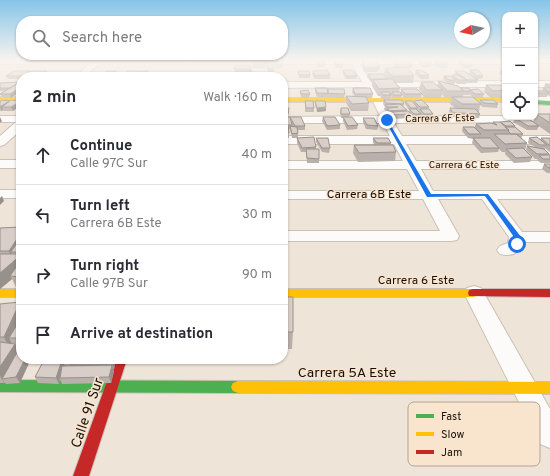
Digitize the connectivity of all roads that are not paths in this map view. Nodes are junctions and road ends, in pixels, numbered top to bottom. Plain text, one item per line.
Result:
1 (368, 84) junction
2 (538, 84) edge
3 (550, 84) edge
4 (288, 85) edge
5 (502, 85) edge
6 (538, 98) edge
7 (550, 98) edge
8 (0, 99) edge
9 (16, 99) edge
10 (288, 100) edge
11 (378, 100) junction
12 (502, 100) edge
13 (538, 102) edge
14 (550, 103) edge
15 (538, 110) edge
16 (0, 119) edge
17 (16, 119) edge
18 (550, 119) edge
19 (288, 120) edge
20 (387, 120) junction
21 (16, 128) edge
22 (16, 139) edge
23 (1, 140) edge
24 (288, 140) edge
25 (398, 140) junction
26 (550, 140) edge
27 (0, 164) edge
28 (16, 164) edge
29 (288, 165) edge
30 (412, 165) junction
31 (550, 165) edge
32 (0, 194) edge
33 (16, 194) edge
34 (288, 195) edge
35 (486, 195) junction
36 (550, 195) edge
37 (429, 196) junction
38 (288, 236) edge
39 (517, 237) junction
40 (550, 237) edge
41 (506, 250) dead end
42 (0, 293) edge
43 (16, 293) edge
44 (288, 293) edge
45 (474, 293) junction
46 (550, 293) edge
47 (119, 364) edge
48 (0, 386) edge
49 (112, 386) junction
50 (524, 388) junction
51 (550, 388) edge
52 (532, 402) edge
53 (540, 417) edge
54 (550, 435) edge
55 (81, 476) edge

1 - 4 street
1 - 5 street
1 - 11 street
2 - 3 street
6 - 7 street
8 - 9 street
10 - 11 street
11 - 12 street
11 - 20 street
13 - 14 street
15 - 18 street
16 - 17 street
18 - 20 street, Carrera 6F Este
19 - 20 street, Carrera 6F Este
20 - 25 street
21 - 23 street
22 - 23 street
24 - 25 street
25 - 26 street
25 - 30 street
27 - 28 street
29 - 30 street, Carrera 6C Este
30 - 31 street, Carrera 6C Este
30 - 37 street
32 - 33 street
34 - 37 street, Carrera 6B Este
35 - 36 street, Carrera 6B Este
35 - 37 street, Carrera 6B Este
35 - 39 street
37 - 38 street
39 - 40 street
39 - 41 street
42 - 43 street
44 - 45 street, Carrera 6 Este
45 - 46 street, Carrera 6 Este
45 - 50 street
47 - 49 street, Calle 91 Sur
48 - 49 street, Carrera 5A Este
49 - 50 street, Carrera 5A Este
49 - 55 street, Calle 91 Sur
50 - 51 street, Carrera 5A Este
50 - 52 street
53 - 54 street

